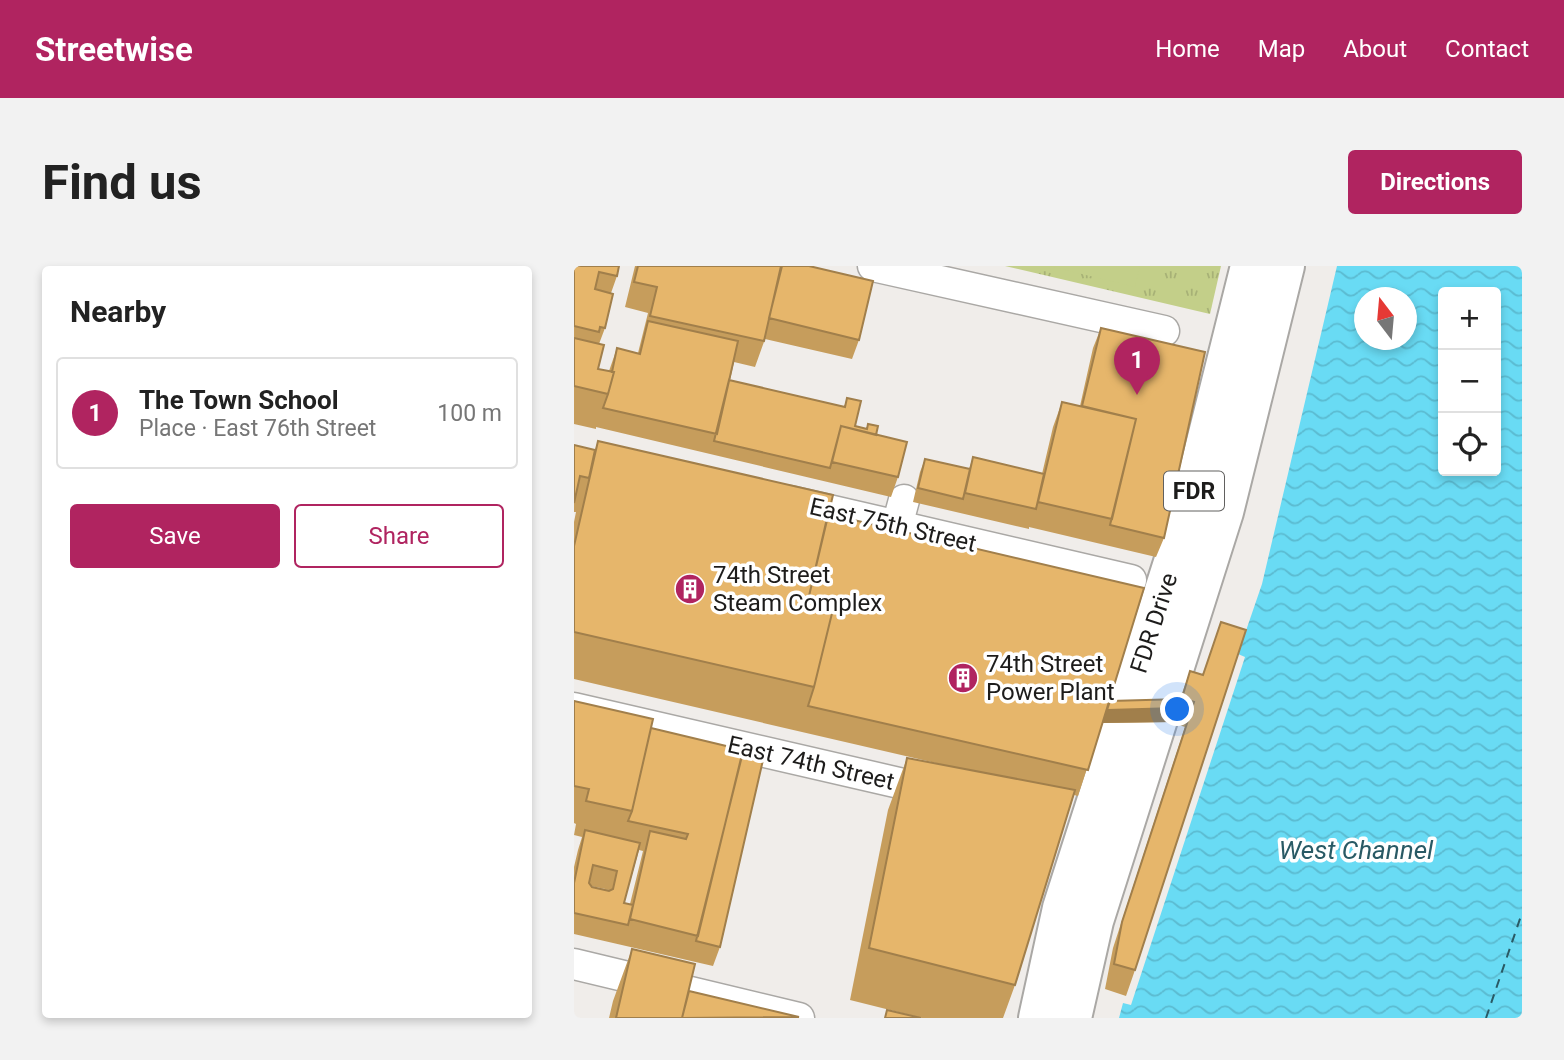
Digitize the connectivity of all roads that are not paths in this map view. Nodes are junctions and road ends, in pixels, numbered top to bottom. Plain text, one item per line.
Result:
1 (873, 266) edge
2 (1250, 266) edge
3 (1284, 266) edge
4 (1164, 331) dead end
5 (762, 495) edge
6 (1131, 580) dead end
7 (574, 708) edge
8 (967, 799) edge
9 (574, 964) edge
10 (1047, 969) junction
11 (799, 1018) edge
12 (1016, 1018) edge
13 (1038, 1018) edge
14 (1072, 1018) edge

1 - 4 street
2 - 10 highway, FDR Drive / FDR
3 - 14 highway, FDR Drive / FDR
5 - 6 street, East 75th Street
7 - 8 street, East 74th Street
9 - 11 street
10 - 12 highway
10 - 13 highway, FDR Drive / FDR

